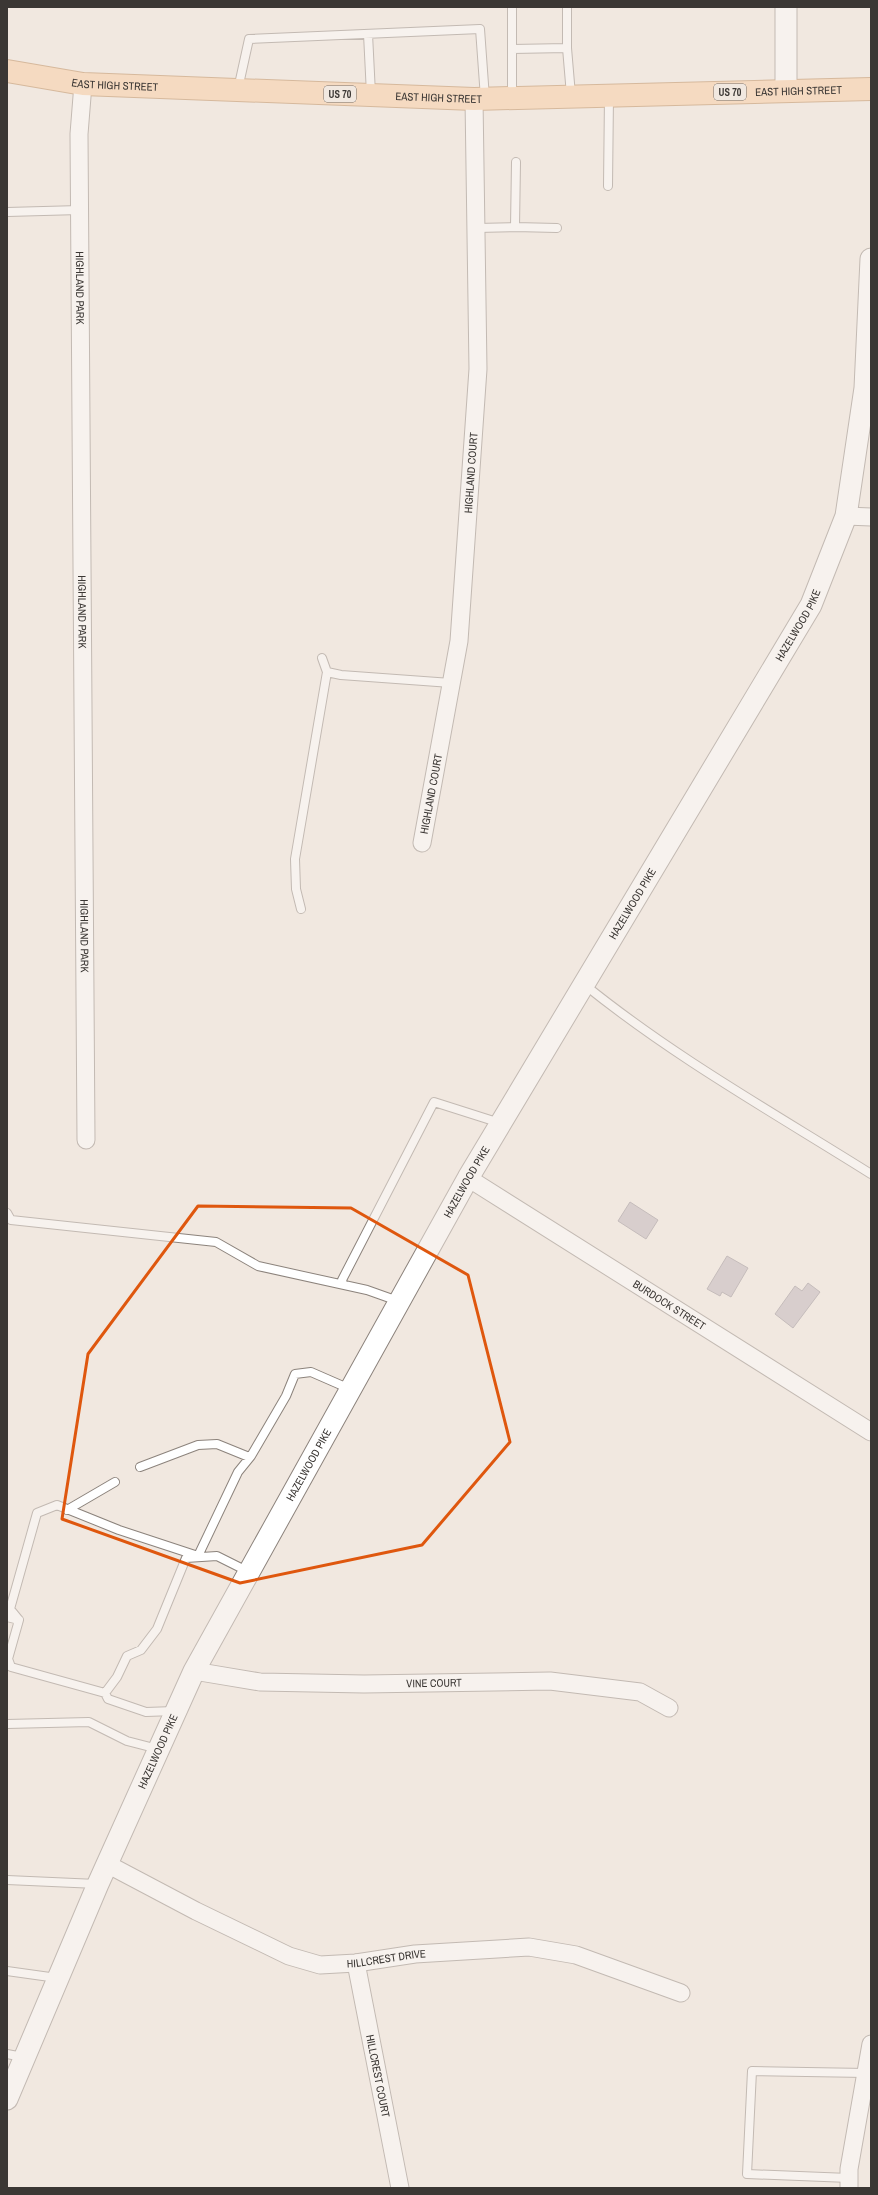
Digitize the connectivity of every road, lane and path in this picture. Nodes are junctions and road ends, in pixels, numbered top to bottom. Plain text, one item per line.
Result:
1 (512, 7) edge
2 (567, 7) edge
3 (786, 7) edge
4 (368, 34) junction
5 (512, 48) junction
6 (567, 48) junction
7 (7, 70) edge
8 (83, 84) junction
9 (871, 89) edge
10 (237, 90) junction
11 (786, 91) junction
12 (371, 95) junction
13 (609, 95) junction
14 (571, 96) junction
15 (479, 98) junction
16 (512, 98) junction
17 (516, 162) dead end
18 (608, 186) dead end
19 (80, 210) junction
20 (7, 212) edge
21 (515, 227) junction
22 (477, 228) junction
23 (558, 228) dead end
24 (871, 259) edge
25 (868, 388) edge
26 (846, 516) junction
27 (871, 517) edge
28 (322, 658) dead end
29 (326, 672) junction
30 (452, 682) junction
31 (422, 843) dead end
32 (301, 909) dead end
33 (585, 984) junction
34 (501, 1124) junction
35 (86, 1140) dead end
36 (871, 1174) edge
37 (468, 1178) junction
38 (7, 1213) edge
39 (343, 1284) junction
40 (400, 1301) junction
41 (352, 1389) junction
42 (871, 1432) edge
43 (250, 1457) junction
44 (140, 1467) dead end
45 (115, 1482) dead end
46 (67, 1510) junction
47 (198, 1556) junction
48 (250, 1573) junction
49 (7, 1617) edge
50 (19, 1620) junction
51 (194, 1671) junction
52 (105, 1692) junction
53 (669, 1708) dead end
54 (174, 1711) junction
55 (7, 1724) edge
56 (158, 1749) junction
57 (107, 1864) junction
58 (7, 1880) edge
59 (98, 1884) junction
60 (356, 1963) junction
61 (7, 1971) edge
62 (58, 1978) junction
63 (681, 1993) dead end
64 (871, 2044) edge
65 (16, 2056) edge
66 (866, 2073) junction
67 (7, 2099) edge
68 (849, 2183) edge
69 (400, 2188) edge

1 - 5 lane
2 - 6 lane
3 - 11 street
4 - 10 lane
4 - 12 lane
4 - 15 lane
5 - 6 lane
5 - 16 lane
6 - 14 lane
7 - 8 main road, EAST HIGH STREET / US 70
8 - 10 main road, EAST HIGH STREET / US 70
8 - 19 street, HIGHLAND PARK
9 - 11 main road, EAST HIGH STREET / US 70
10 - 12 main road, EAST HIGH STREET / US 70
11 - 13 main road, EAST HIGH STREET / US 70
12 - 15 main road, EAST HIGH STREET / US 70
13 - 14 main road, EAST HIGH STREET / US 70
13 - 18 lane
14 - 16 main road, EAST HIGH STREET / US 70
15 - 16 main road, EAST HIGH STREET / US 70
15 - 22 street, HIGHLAND COURT
17 - 21 lane
19 - 20 lane
19 - 35 street, HIGHLAND PARK
21 - 22 lane
21 - 23 lane
22 - 30 street, HIGHLAND COURT
24 - 25 street, HAZELWOOD PIKE
25 - 26 street, HAZELWOOD PIKE
26 - 27 street
26 - 33 street, HAZELWOOD PIKE
28 - 29 lane
29 - 30 lane
29 - 32 lane
30 - 31 street, HIGHLAND COURT
33 - 34 street, HAZELWOOD PIKE
33 - 36 lane
34 - 37 street, HAZELWOOD PIKE
34 - 39 lane
37 - 40 street, HAZELWOOD PIKE
37 - 42 street, BURDOCK STREET
38 - 39 lane
39 - 40 lane
40 - 41 street, HAZELWOOD PIKE
41 - 43 lane
41 - 48 street, HAZELWOOD PIKE
43 - 44 lane
43 - 47 lane
45 - 46 lane
46 - 47 lane
46 - 50 lane
47 - 48 lane
47 - 52 lane
48 - 51 street, HAZELWOOD PIKE
49 - 50 lane
50 - 52 lane
51 - 53 street, VINE COURT
51 - 54 street, HAZELWOOD PIKE
52 - 54 lane
54 - 56 street, HAZELWOOD PIKE
55 - 56 lane
56 - 57 street, HAZELWOOD PIKE
57 - 59 street, HAZELWOOD PIKE
57 - 60 street, HILLCREST DRIVE
58 - 59 lane
59 - 62 street, HAZELWOOD PIKE
60 - 63 street, HILLCREST DRIVE
60 - 69 street, HILLCREST COURT
61 - 62 lane
62 - 65 street, HAZELWOOD PIKE
64 - 66 street
65 - 67 street, HAZELWOOD PIKE
66 - 68 street
66 - 68 lane

